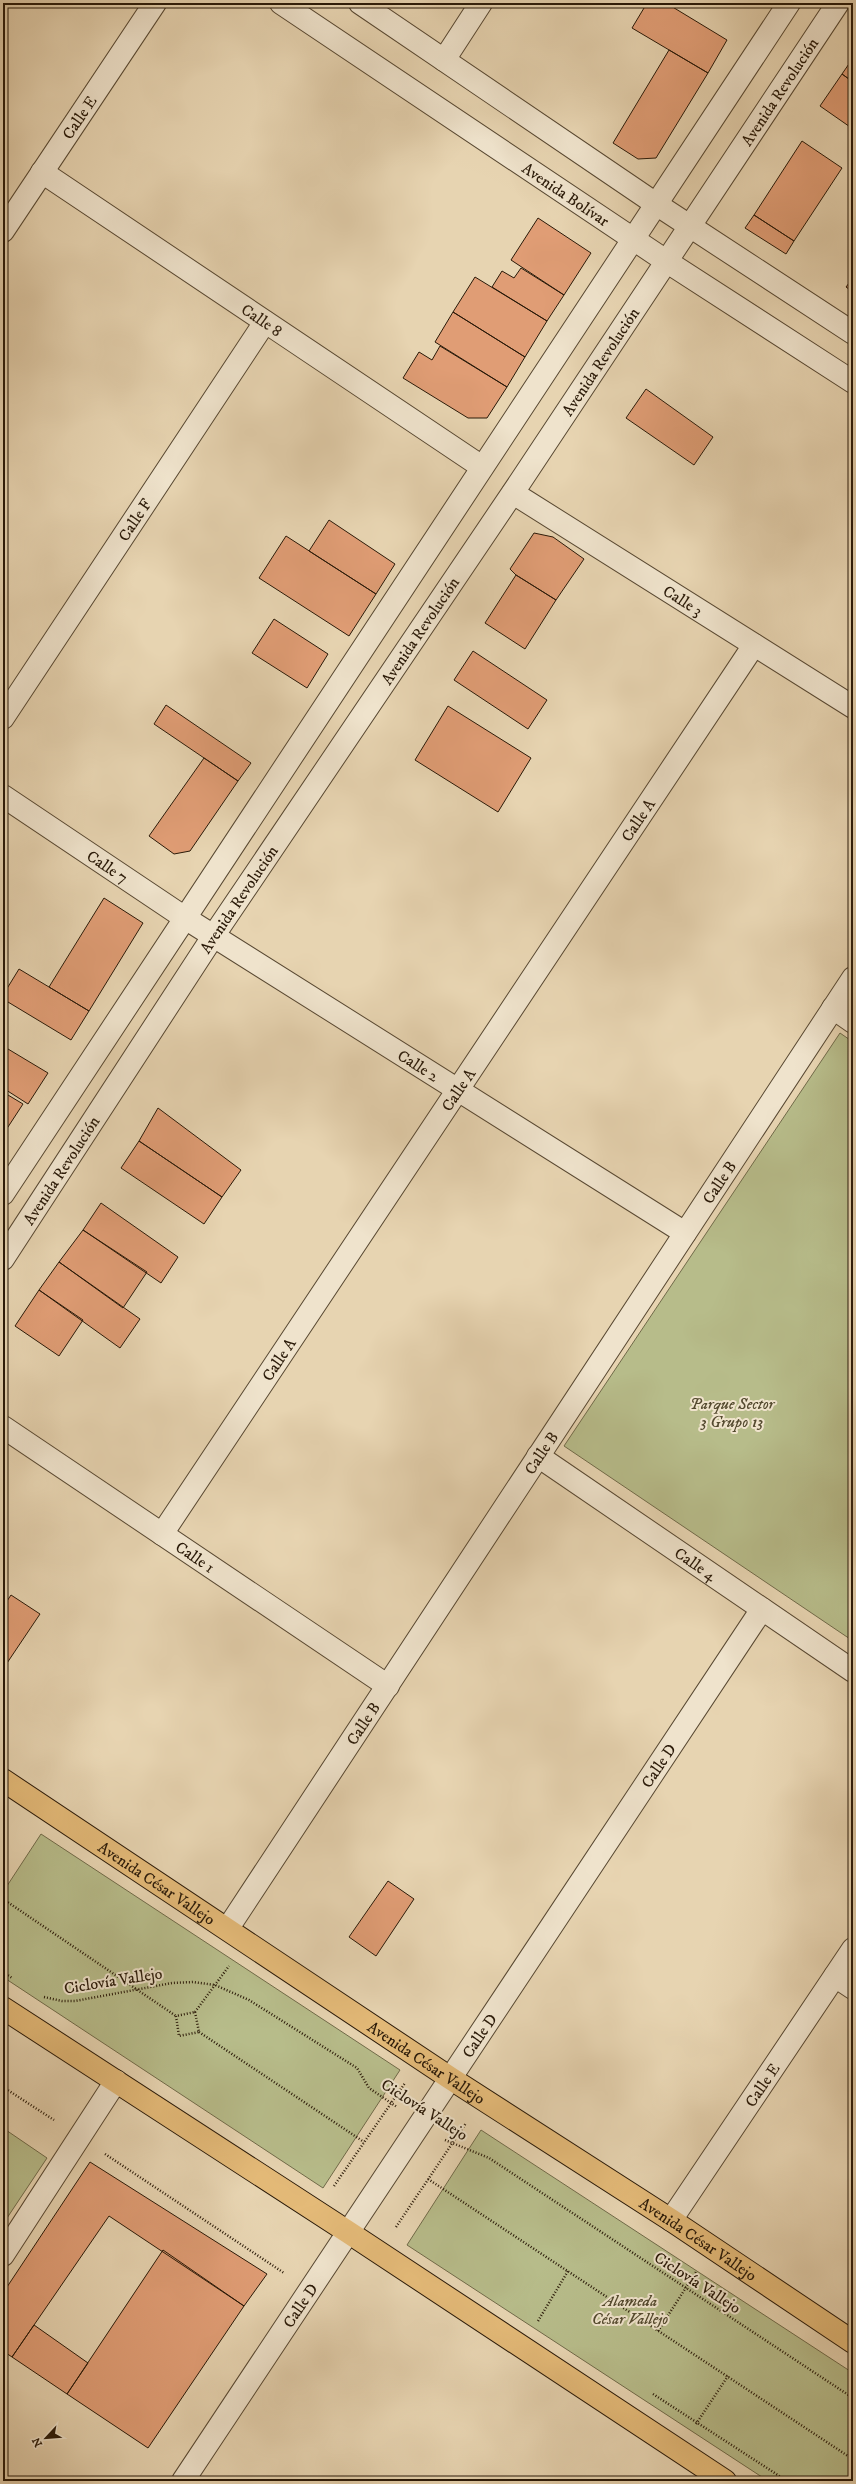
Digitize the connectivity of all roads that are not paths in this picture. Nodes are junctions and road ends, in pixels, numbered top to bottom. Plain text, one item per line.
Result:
1 (155, 3) edge
2 (281, 3) edge
3 (360, 3) edge
4 (481, 3) edge
5 (789, 3) edge
6 (838, 3) edge
7 (444, 60) junction
8 (42, 172) junction
9 (656, 204) junction
10 (690, 226) junction
11 (3, 231) edge
12 (633, 239) junction
13 (666, 261) junction
14 (265, 322) junction
15 (853, 333) edge
16 (853, 382) edge
17 (482, 467) junction
18 (512, 493) junction
19 (754, 645) junction
20 (853, 707) edge
21 (3, 718) edge
22 (3, 796) edge
23 (185, 918) junction
24 (214, 935) junction
25 (853, 978) edge
26 (833, 1008) junction
27 (853, 1022) edge
28 (458, 1089) junction
29 (3, 1194) edge
30 (685, 1233) junction
31 (3, 1259) edge
32 (3, 1427) edge
33 (538, 1456) junction
34 (162, 1534) junction
35 (762, 1609) junction
36 (853, 1671) edge
37 (388, 1686) junction
38 (3, 1780) edge
39 (228, 1928) junction
40 (853, 1949) edge
41 (835, 1976) junction
42 (853, 1988) edge
43 (3, 2008) edge
44 (450, 2078) junction
45 (116, 2081) junction
46 (672, 2220) junction
47 (348, 2232) junction
48 (3, 2255) edge
49 (853, 2342) edge
50 (183, 2481) edge
51 (724, 2481) edge

1 - 8 street, Calle E
2 - 12 street, Avenida Bolívar
3 - 7 street
4 - 7 street
5 - 9 street, Avenida Revolución
6 - 10 street, Avenida Revolución
7 - 9 street
8 - 11 street, Calle E
8 - 14 street, Calle 8
9 - 10 street
9 - 12 street, Avenida Revolución
10 - 13 street, Avenida Revolución
10 - 15 street
12 - 13 street, Avenida Bolívar
12 - 17 street, Avenida Revolución
13 - 16 street, Avenida Bolívar
13 - 18 street, Avenida Revolución
14 - 17 street, Calle 8
14 - 21 street, Calle F
17 - 23 street, Avenida Revolución
18 - 19 street, Calle 3
18 - 24 street, Avenida Revolución
19 - 20 street, Calle 3
19 - 28 street, Calle A
22 - 23 street, Calle 7
23 - 24 street, Calle 7
23 - 29 street, Avenida Revolución
24 - 28 street, Calle 2
24 - 31 street, Avenida Revolución
25 - 26 street, Calle B
26 - 27 street
26 - 30 street, Calle B
28 - 30 street, Calle 2
28 - 34 street, Calle A
30 - 33 street, Calle B
32 - 34 street, Calle 1
33 - 35 street, Calle 4
33 - 37 street, Calle B
34 - 37 street, Calle 1
35 - 36 street, Calle 4
35 - 44 street, Calle D
37 - 39 street, Calle B
38 - 39 main road, Avenida César Vallejo
39 - 44 main road, Avenida César Vallejo
40 - 41 street, Calle E
41 - 42 street
41 - 46 street, Calle E
43 - 45 main road
44 - 46 main road, Avenida César Vallejo
44 - 47 street, Calle D
45 - 47 main road
45 - 48 street
46 - 49 main road, Avenida César Vallejo
47 - 50 street, Calle D
47 - 51 main road

